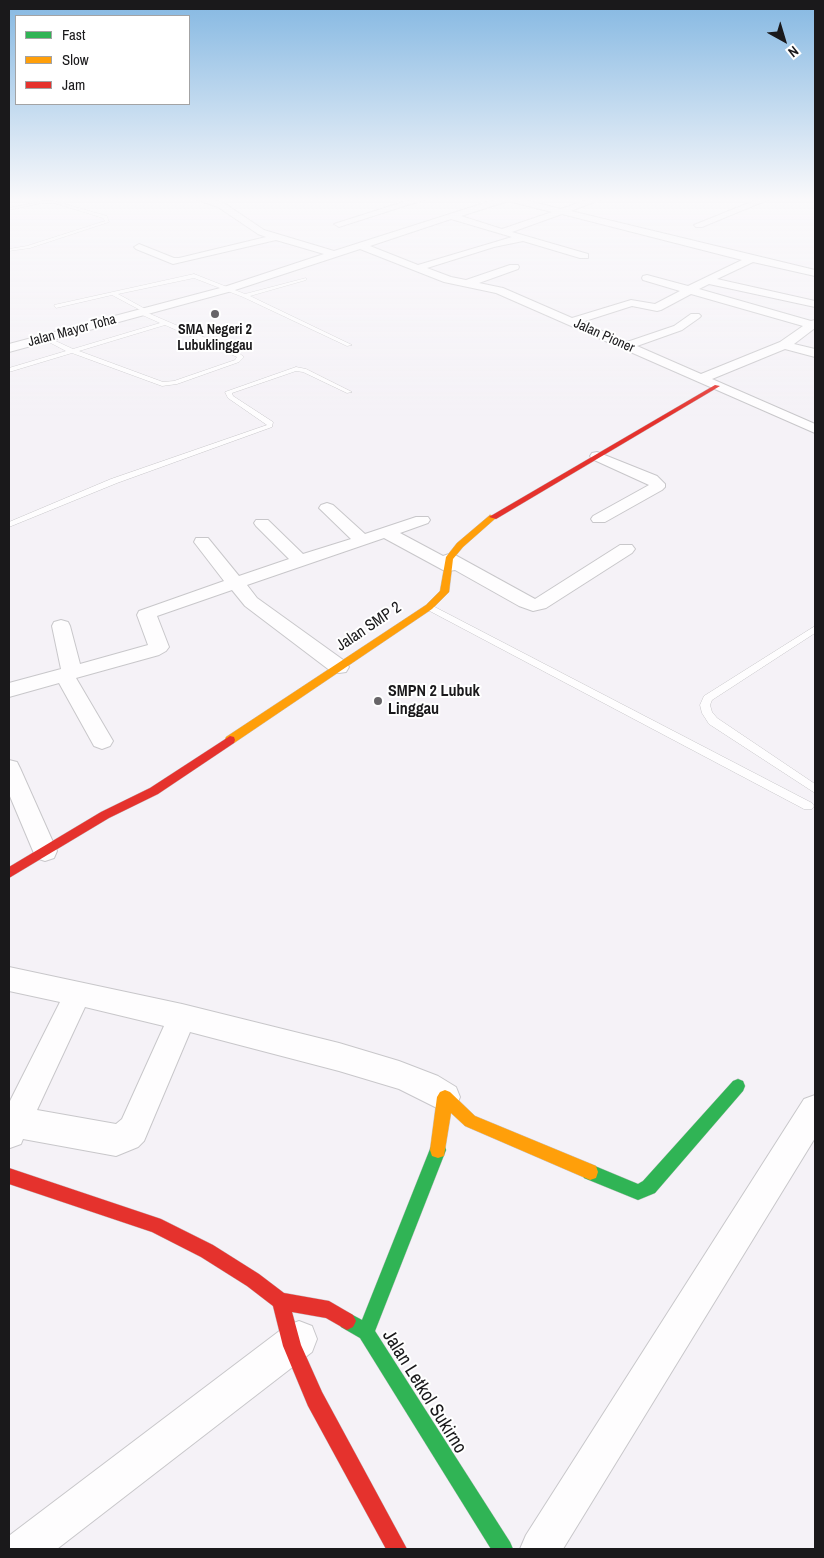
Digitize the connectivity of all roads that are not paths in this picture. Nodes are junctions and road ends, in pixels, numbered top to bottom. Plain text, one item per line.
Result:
1 (282, 271) edge
2 (424, 271) edge
3 (504, 271) edge
4 (727, 271) edge
5 (648, 278) dead end
6 (304, 279) dead end
7 (707, 280) junction
8 (466, 284) junction
9 (776, 284) dead end
10 (228, 289) junction
11 (689, 291) junction
12 (112, 293) junction
13 (762, 293) junction
14 (245, 296) junction
15 (815, 304) edge
16 (56, 306) dead end
17 (145, 312) junction
18 (695, 316) dead end
19 (571, 322) junction
20 (165, 323) junction
21 (814, 324) edge
22 (45, 338) junction
23 (349, 345) dead end
24 (784, 345) junction
25 (627, 346) junction
26 (9, 348) edge
27 (74, 351) junction
28 (812, 357) edge
29 (9, 370) edge
30 (700, 379) junction
31 (717, 386) junction
32 (349, 392) dead end
33 (815, 429) edge
34 (597, 456) junction
35 (327, 508) dead end
36 (599, 519) dead end
37 (422, 520) dead end
38 (262, 522) dead end
39 (9, 525) edge
40 (385, 532) junction
41 (362, 540) junction
42 (202, 542) dead end
43 (626, 550) dead end
44 (300, 561) junction
45 (449, 563) junction
46 (235, 585) junction
47 (429, 607) junction
48 (61, 626) dead end
49 (815, 629) edge
50 (339, 667) junction
51 (68, 674) junction
52 (9, 690) edge
53 (102, 741) dead end
54 (9, 768) edge
55 (815, 789) edge
56 (808, 806) dead end
57 (45, 851) junction
58 (9, 873) edge
59 (9, 978) edge
60 (78, 992) junction
61 (182, 1017) junction
62 (738, 1086) dead end
63 (445, 1097) junction
64 (815, 1110) edge
65 (12, 1128) edge
66 (9, 1176) edge
67 (280, 1301) junction
68 (328, 1310) junction
69 (366, 1332) junction
70 (292, 1346) junction
71 (24, 1549) edge
72 (397, 1549) edge
73 (502, 1549) edge
74 (540, 1549) edge

1 - 10 street, Jalan Mayor Toha
2 - 8 street, Jalan Pioner
3 - 8 street
4 - 7 street
5 - 11 street
6 - 14 lane
7 - 11 street
7 - 13 street
8 - 19 street, Jalan Pioner
9 - 13 street
10 - 12 lane
10 - 14 lane
10 - 17 street, Jalan Mayor Toha
11 - 19 street
11 - 21 street
12 - 16 lane
12 - 17 lane
13 - 15 street
14 - 23 lane
17 - 20 lane
17 - 22 street, Jalan Mayor Toha
18 - 25 street
19 - 25 street, Jalan Pioner
20 - 27 lane
20 - 27 lane
21 - 24 street
22 - 26 street, Jalan Mayor Toha
22 - 27 lane
24 - 28 street
24 - 30 street
25 - 30 street, Jalan Pioner
27 - 29 lane
30 - 31 street, Jalan Pioner
31 - 33 street, Jalan Pioner
31 - 34 street, Jalan SMP 2
32 - 39 lane
34 - 36 street
34 - 45 street, Jalan SMP 2
35 - 41 street
37 - 40 street
38 - 44 street
40 - 41 street
40 - 45 street
41 - 44 street
42 - 46 street
43 - 45 street
44 - 46 street
45 - 47 street, Jalan SMP 2
46 - 50 street
46 - 51 street
47 - 50 street, Jalan SMP 2
47 - 56 lane
48 - 51 street
49 - 55 lane
50 - 57 street, Jalan SMP 2
51 - 52 street
51 - 53 street
54 - 57 street
57 - 58 street, Jalan SMP 2
59 - 60 street
60 - 61 street
60 - 65 street
61 - 63 street
61 - 65 street
62 - 63 street
63 - 69 street
64 - 74 street
66 - 67 street, Jalan Letkol Sukirno
67 - 68 street, Jalan Letkol Sukirno
67 - 70 street
68 - 69 street, Jalan Letkol Sukirno
68 - 70 street
69 - 73 street, Jalan Letkol Sukirno
70 - 71 street
70 - 72 street

